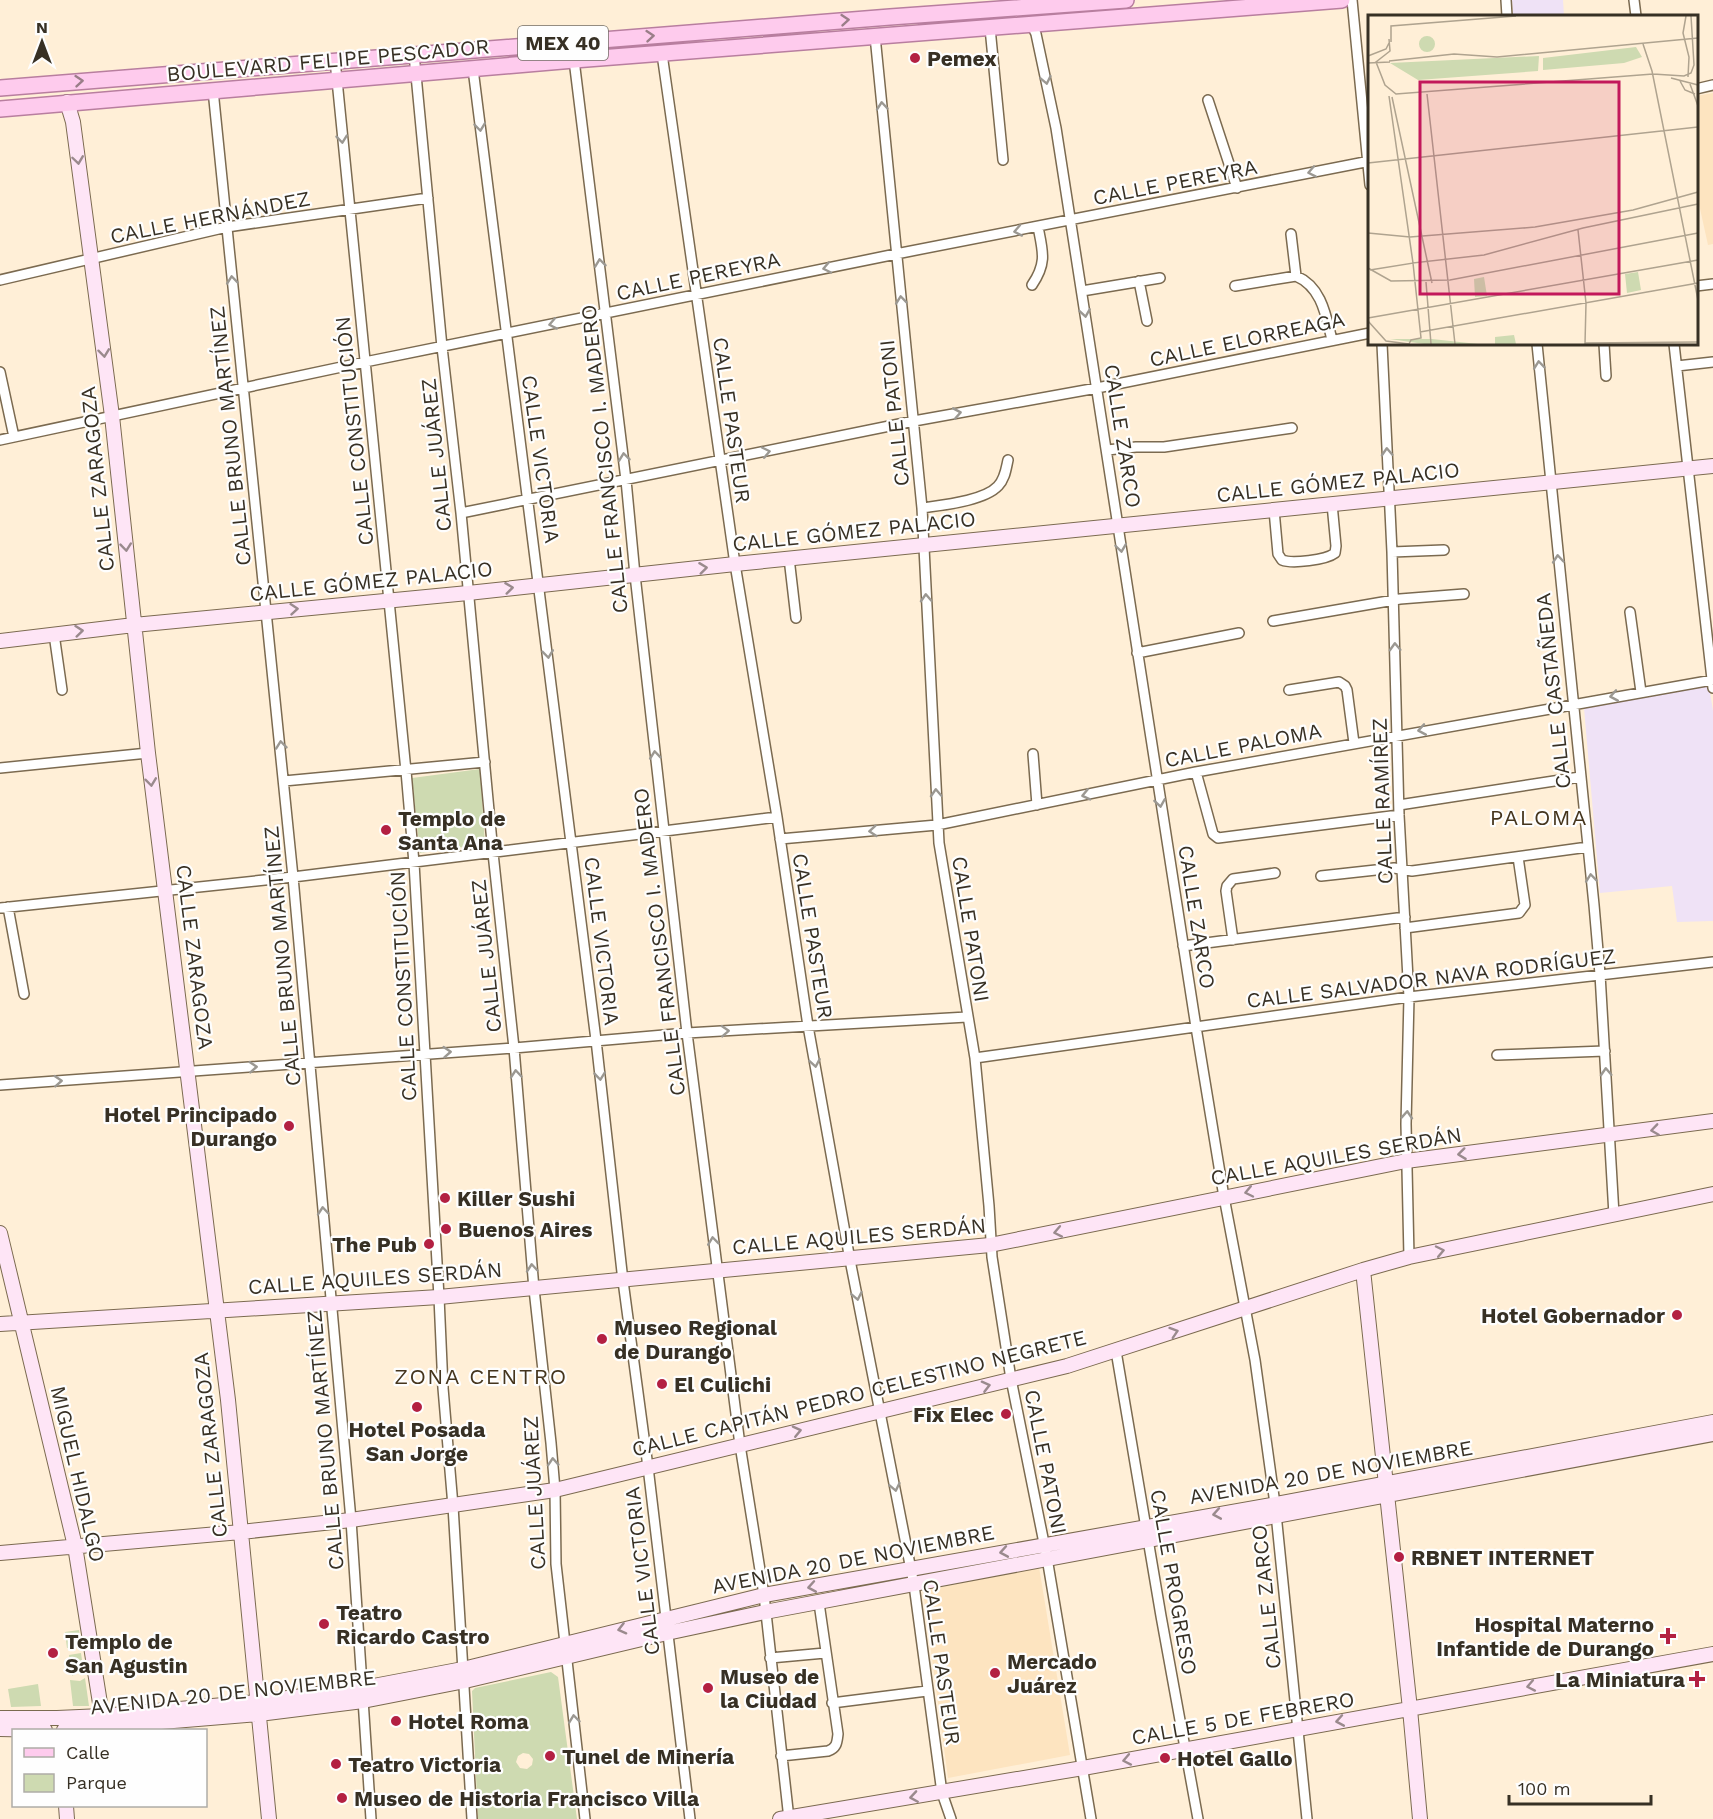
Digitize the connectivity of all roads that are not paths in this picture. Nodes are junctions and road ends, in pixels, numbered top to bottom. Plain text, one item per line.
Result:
1 (1126, 0) edge
2 (1342, 0) edge
3 (1352, 0) edge
4 (1506, 0) edge
5 (1634, 0) edge
6 (1047, 3) edge
7 (1026, 4) edge
8 (926, 15) junction
9 (1507, 15) edge
10 (1636, 15) edge
11 (890, 16) junction
12 (1031, 23) junction
13 (990, 27) junction
14 (942, 31) junction
15 (875, 36) junction
16 (620, 38) junction
17 (414, 54) junction
18 (662, 54) junction
19 (335, 60) junction
20 (574, 60) junction
21 (237, 68) junction
22 (473, 69) junction
23 (417, 75) junction
24 (335, 81) junction
25 (1713, 85) edge
26 (6, 88) edge
27 (1698, 89) edge
28 (213, 90) junction
29 (1208, 100) dead end
30 (67, 102) junction
31 (0, 109) edge
32 (1368, 152) edge
33 (1003, 160) dead end
34 (1368, 161) edge
35 (1237, 188) junction
36 (428, 198) junction
37 (349, 208) junction
38 (1071, 221) junction
39 (227, 227) junction
40 (1038, 227) junction
41 (1290, 234) dead end
42 (896, 254) junction
43 (92, 259) junction
44 (1296, 276) junction
45 (1160, 278) dead end
46 (0, 280) edge
47 (1139, 281) junction
48 (1713, 284) edge
49 (1032, 285) dead end
50 (1235, 286) dead end
51 (1698, 286) edge
52 (1082, 291) junction
53 (695, 295) junction
54 (607, 314) junction
55 (1147, 321) dead end
56 (1368, 333) edge
57 (506, 334) junction
58 (1332, 340) junction
59 (1382, 345) edge
60 (1537, 345) edge
61 (1604, 345) edge
62 (1674, 345) edge
63 (442, 347) junction
64 (365, 362) junction
65 (1713, 362) edge
66 (1677, 366) junction
67 (0, 372) edge
68 (1606, 376) dead end
69 (243, 387) junction
70 (1097, 388) junction
71 (112, 416) junction
72 (914, 421) junction
73 (1292, 428) dead end
74 (14, 437) junction
75 (0, 440) edge
76 (1107, 450) junction
77 (1008, 460) dead end
78 (720, 461) junction
79 (1713, 466) edge
80 (1688, 469) junction
81 (627, 480) junction
82 (1551, 482) junction
83 (1389, 497) junction
84 (528, 500) junction
85 (1332, 504) junction
86 (922, 508) junction
87 (1274, 510) junction
88 (461, 513) junction
89 (1118, 525) junction
90 (924, 545) junction
91 (1444, 550) dead end
92 (1392, 552) junction
93 (789, 558) junction
94 (735, 564) junction
95 (635, 575) junction
96 (540, 585) junction
97 (468, 593) junction
98 (1464, 594) dead end
99 (1393, 600) junction
100 (389, 601) junction
101 (266, 612) junction
102 (1630, 612) dead end
103 (796, 618) dead end
104 (1273, 621) dead end
105 (1709, 621) edge
106 (134, 625) junction
107 (1239, 633) dead end
108 (54, 634) junction
109 (0, 641) edge
110 (1137, 653) junction
111 (1713, 682) edge
112 (62, 690) dead end
113 (1289, 690) dead end
114 (1641, 692) junction
115 (1572, 704) junction
116 (1397, 735) junction
117 (1354, 743) junction
118 (148, 753) junction
119 (1033, 754) dead end
120 (485, 762) junction
121 (0, 768) edge
122 (406, 771) junction
123 (1197, 775) junction
124 (1580, 777) junction
125 (1156, 780) junction
126 (284, 781) junction
127 (1037, 805) junction
128 (1399, 810) junction
129 (777, 817) junction
130 (937, 825) junction
131 (663, 831) junction
132 (780, 839) junction
133 (572, 843) junction
134 (1588, 847) junction
135 (493, 853) junction
136 (1518, 857) junction
137 (414, 862) junction
138 (1403, 870) junction
139 (1275, 873) dead end
140 (1320, 876) dead end
141 (293, 877) junction
142 (165, 892) junction
143 (4, 908) edge
144 (1405, 917) junction
145 (1405, 928) junction
146 (1233, 940) junction
147 (1183, 946) junction
148 (1713, 962) edge
149 (1600, 974) junction
150 (24, 994) dead end
151 (1409, 997) junction
152 (967, 1017) junction
153 (808, 1026) junction
154 (1196, 1027) junction
155 (687, 1033) junction
156 (596, 1040) junction
157 (514, 1048) junction
158 (1605, 1051) junction
159 (425, 1054) junction
160 (1497, 1055) dead end
161 (975, 1059) junction
162 (310, 1062) junction
163 (189, 1072) junction
164 (0, 1085) edge
165 (1713, 1121) edge
166 (1610, 1136) junction
167 (1406, 1161) junction
168 (1713, 1194) edge
169 (1224, 1197) junction
170 (1614, 1215) junction
171 (0, 1233) edge
172 (990, 1245) junction
173 (1409, 1257) junction
174 (850, 1260) junction
175 (1363, 1270) junction
176 (717, 1271) junction
177 (623, 1281) junction
178 (534, 1289) junction
179 (439, 1297) junction
180 (331, 1302) junction
181 (1246, 1309) junction
182 (216, 1310) junction
183 (22, 1323) junction
184 (0, 1324) edge
185 (1116, 1351) junction
186 (1011, 1379) junction
187 (880, 1412) junction
188 (1713, 1422) edge
189 (1713, 1434) edge
190 (740, 1445) junction
191 (648, 1467) junction
192 (1386, 1489) junction
193 (555, 1490) junction
194 (453, 1506) junction
195 (1275, 1510) junction
196 (351, 1520) junction
197 (241, 1532) junction
198 (1147, 1533) junction
199 (75, 1546) junction
200 (1046, 1552) junction
201 (0, 1553) edge
202 (912, 1569) junction
203 (914, 1585) junction
204 (764, 1595) junction
205 (819, 1603) junction
206 (765, 1612) junction
207 (667, 1626) junction
208 (565, 1650) junction
209 (825, 1653) junction
210 (1713, 1654) edge
211 (770, 1658) junction
212 (464, 1675) junction
213 (927, 1691) junction
214 (363, 1694) junction
215 (832, 1703) junction
216 (258, 1708) junction
217 (1410, 1709) junction
218 (0, 1718) edge
219 (103, 1722) junction
220 (57, 1724) edge
221 (73, 1729) edge
222 (1297, 1729) junction
223 (1185, 1749) junction
224 (781, 1756) junction
225 (1083, 1768) junction
226 (942, 1793) junction
227 (269, 1819) edge
228 (371, 1819) edge
229 (472, 1819) edge
230 (585, 1819) edge
231 (690, 1819) edge
232 (786, 1819) edge
233 (951, 1819) edge
234 (1091, 1819) edge
235 (1198, 1819) edge
236 (1307, 1819) edge
237 (1420, 1819) edge

1 - 6 main road, BOULEVARD FELIPE PESCADOR / MEX 40
2 - 12 main road, BOULEVARD FELIPE PESCADOR / MEX 40
3 - 32 street
4 - 9 street
5 - 10 street
6 - 7 main road, BOULEVARD FELIPE PESCADOR / MEX 40
7 - 8 main road, BOULEVARD FELIPE PESCADOR / MEX 40
7 - 12 main road
8 - 11 main road, BOULEVARD FELIPE PESCADOR / MEX 40
8 - 14 main road
11 - 15 main road
16 -> 11 main road, BOULEVARD FELIPE PESCADOR / MEX 40
12 - 13 main road, BOULEVARD FELIPE PESCADOR / MEX 40
12 -> 38 street, CALLE ZARCO
13 - 14 main road, BOULEVARD FELIPE PESCADOR / MEX 40
13 - 33 street
14 - 15 main road, BOULEVARD FELIPE PESCADOR / MEX 40
15 - 18 main road, BOULEVARD FELIPE PESCADOR / MEX 40
42 -> 15 street, CALLE PATONI
16 - 17 main road, BOULEVARD FELIPE PESCADOR / MEX 40
16 - 20 main road
17 - 19 main road, BOULEVARD FELIPE PESCADOR / MEX 40
17 - 23 street, CALLE JUÁREZ
18 - 20 main road, BOULEVARD FELIPE PESCADOR / MEX 40
18 - 53 street, CALLE PASTEUR
19 - 21 main road, BOULEVARD FELIPE PESCADOR / MEX 40
19 - 24 street, CALLE CONSTITUCIÓN
20 - 22 main road, BOULEVARD FELIPE PESCADOR / MEX 40
54 -> 20 street, CALLE FRANCISCO I. MADERO
26 -> 21 main road, BOULEVARD FELIPE PESCADOR / MEX 40
21 - 28 main road
22 - 23 main road, BOULEVARD FELIPE PESCADOR / MEX 40
22 -> 57 street, CALLE VICTORIA
23 - 24 main road, BOULEVARD FELIPE PESCADOR / MEX 40
23 - 36 street, CALLE JUÁREZ
24 - 28 main road, BOULEVARD FELIPE PESCADOR / MEX 40
24 -> 37 street, CALLE CONSTITUCIÓN
25 - 27 street
26 - 30 main road
28 - 30 main road, BOULEVARD FELIPE PESCADOR / MEX 40
28 - 39 street, CALLE BRUNO MARTÍNEZ
29 - 35 street
30 - 31 main road, BOULEVARD FELIPE PESCADOR / MEX 40
30 -> 43 street, CALLE ZARAGOZA
34 -> 35 street, CALLE PEREYRA
35 - 38 street, CALLE PEREYRA
36 - 37 street, CALLE HERNÁNDEZ
36 - 63 street, CALLE JUÁREZ
37 - 39 street, CALLE HERNÁNDEZ
37 - 64 street, CALLE CONSTITUCIÓN
38 - 40 street, CALLE PEREYRA
38 - 52 street, CALLE ZARCO
39 - 43 street, CALLE HERNÁNDEZ
69 -> 39 street, CALLE BRUNO MARTÍNEZ
40 -> 42 street, CALLE PEREYRA
40 - 49 street
41 - 44 street
42 -> 53 street, CALLE PEREYRA
72 -> 42 street, CALLE PATONI
43 - 46 street, CALLE HERNÁNDEZ
43 -> 71 street, CALLE ZARAGOZA
44 - 50 street
44 - 58 street
45 - 47 street
47 - 52 street
47 - 55 street
48 - 51 street
52 -> 70 street, CALLE ZARCO
53 - 54 street, CALLE PEREYRA
53 - 78 street, CALLE PASTEUR
54 -> 57 street, CALLE PEREYRA
81 -> 54 street, CALLE FRANCISCO I. MADERO
56 - 58 street, CALLE ELORREAGA
57 - 63 street, CALLE PEREYRA
57 - 84 street, CALLE VICTORIA
58 - 70 street, CALLE ELORREAGA
83 -> 59 street, CALLE RAMÍREZ
82 -> 60 street, CALLE CASTAÑEDA
61 - 68 street
62 - 66 street
63 - 64 street, CALLE PEREYRA
63 - 88 street, CALLE JUÁREZ
64 - 69 street, CALLE PEREYRA
64 - 100 street, CALLE CONSTITUCIÓN
65 - 66 street
66 - 80 street
67 - 74 street
69 - 71 street, CALLE PEREYRA
69 - 101 street, CALLE BRUNO MARTÍNEZ
72 -> 70 street, CALLE ELORREAGA
70 - 76 street, CALLE ZARCO
71 - 74 street, CALLE PEREYRA
71 -> 106 street, CALLE ZARAGOZA
78 -> 72 street, CALLE ELORREAGA
72 - 86 street, CALLE PATONI
73 - 76 street
74 - 75 street, CALLE PEREYRA
76 - 89 street, CALLE ZARCO
77 - 86 street
78 - 81 street, CALLE ELORREAGA
78 - 94 street, CALLE PASTEUR
79 - 80 street, CALLE GÓMEZ PALACIO
80 - 82 street, CALLE GÓMEZ PALACIO
80 - 105 street
81 - 84 street, CALLE ELORREAGA
81 - 95 street, CALLE FRANCISCO I. MADERO
82 - 83 street, CALLE GÓMEZ PALACIO
115 -> 82 street, CALLE CASTAÑEDA
83 - 85 street, CALLE GÓMEZ PALACIO
83 - 92 street, CALLE RAMÍREZ
84 - 88 street, CALLE ELORREAGA
84 - 96 street, CALLE VICTORIA
85 - 87 street, CALLE GÓMEZ PALACIO
85 - 87 street
86 - 90 street, CALLE PATONI
87 - 89 street, CALLE GÓMEZ PALACIO
88 - 97 street, CALLE JUÁREZ
89 - 90 street, CALLE GÓMEZ PALACIO
89 -> 110 street, CALLE ZARCO
90 - 93 street, CALLE GÓMEZ PALACIO
130 -> 90 street, CALLE PATONI
91 - 92 street
92 - 99 street, CALLE RAMÍREZ
93 - 94 street, CALLE GÓMEZ PALACIO
93 - 103 street
95 -> 94 street, CALLE GÓMEZ PALACIO
94 - 129 street, CALLE PASTEUR
95 - 96 street, CALLE GÓMEZ PALACIO
131 -> 95 street, CALLE FRANCISCO I. MADERO
97 -> 96 street, CALLE GÓMEZ PALACIO
96 -> 133 street, CALLE VICTORIA
97 - 100 street, CALLE GÓMEZ PALACIO
97 - 120 street, CALLE JUÁREZ
98 - 99 street
99 - 104 street
116 -> 99 street, CALLE RAMÍREZ
101 -> 100 street, CALLE GÓMEZ PALACIO
100 - 122 street, CALLE CONSTITUCIÓN
101 - 106 street, CALLE GÓMEZ PALACIO
126 -> 101 street, CALLE BRUNO MARTÍNEZ
102 - 114 street
105 - 111 street
108 -> 106 street, CALLE GÓMEZ PALACIO
106 - 118 street, CALLE ZARAGOZA
107 - 110 street
108 - 109 street, CALLE GÓMEZ PALACIO
108 - 112 street
110 - 125 street, CALLE ZARCO
111 - 114 street, CALLE PALOMA
113 - 117 street
114 -> 115 street, CALLE PALOMA
115 -> 116 street, CALLE PALOMA
115 - 124 street, CALLE CASTAÑEDA
116 - 117 street, CALLE PALOMA
116 - 128 street, CALLE RAMÍREZ
117 - 123 street, CALLE PALOMA
118 - 121 street
118 -> 142 street, CALLE ZARAGOZA
119 - 127 street
120 - 122 street
120 - 135 street, CALLE JUÁREZ
122 - 126 street
122 - 137 street, CALLE CONSTITUCIÓN
123 - 125 street, CALLE PALOMA
123 - 128 street
124 - 128 street
124 - 134 street, CALLE CASTAÑEDA
125 -> 127 street, CALLE PALOMA
125 -> 147 street, CALLE ZARCO
126 - 141 street, CALLE BRUNO MARTÍNEZ
127 - 130 street, CALLE PALOMA
128 - 138 street, CALLE RAMÍREZ
129 - 131 street
129 - 132 street, CALLE PASTEUR
130 -> 132 street, CALLE PALOMA
130 - 152 street, CALLE PATONI
131 - 133 street
131 - 155 street, CALLE FRANCISCO I. MADERO
132 - 153 street, CALLE PASTEUR
133 - 135 street
133 - 156 street, CALLE VICTORIA
134 - 136 street
149 -> 134 street, CALLE CASTAÑEDA
135 - 137 street
135 - 157 street, CALLE JUÁREZ
136 - 138 street
136 - 145 street
137 - 141 street
137 - 159 street, CALLE CONSTITUCIÓN
138 - 140 street
138 - 144 street, CALLE RAMÍREZ
139 - 146 street
141 - 142 street
141 - 162 street, CALLE BRUNO MARTÍNEZ
142 - 143 street
142 - 163 street, CALLE ZARAGOZA
143 - 150 street
144 - 145 street, CALLE RAMÍREZ
144 - 146 street
145 - 151 street, CALLE RAMÍREZ
146 - 147 street
147 - 154 street, CALLE ZARCO
148 - 149 street, CALLE SALVADOR NAVA RODRÍGUEZ
149 - 151 street, CALLE SALVADOR NAVA RODRÍGUEZ
149 - 158 street, CALLE CASTAÑEDA
151 - 154 street, CALLE SALVADOR NAVA RODRÍGUEZ
167 -> 151 street, CALLE RAMÍREZ
152 - 153 street
152 - 161 street, CALLE PATONI
155 -> 153 street
153 -> 174 street, CALLE PASTEUR
154 - 161 street, CALLE SALVADOR NAVA RODRÍGUEZ
154 - 169 street, CALLE ZARCO
155 - 156 street
176 -> 155 street, CALLE FRANCISCO I. MADERO
156 - 157 street
156 -> 177 street, CALLE VICTORIA
159 -> 157 street
178 -> 157 street, CALLE JUÁREZ
158 - 160 street
166 -> 158 street, CALLE CASTAÑEDA
159 - 162 street
159 - 179 street, CALLE CONSTITUCIÓN
161 - 172 street, CALLE PATONI
163 -> 162 street
180 -> 162 street, CALLE BRUNO MARTÍNEZ
164 -> 163 street
163 - 182 street, CALLE ZARAGOZA
165 -> 166 street, CALLE AQUILES SERDÁN
166 -> 167 street, CALLE AQUILES SERDÁN
166 - 170 street, CALLE CASTAÑEDA
167 -> 169 street, CALLE AQUILES SERDÁN
167 - 173 street, CALLE RAMÍREZ
168 - 170 street, CALLE CAPITÁN PEDRO CELESTINO NEGRETE
169 -> 172 street, CALLE AQUILES SERDÁN
169 - 181 street, CALLE ZARCO
173 -> 170 street, CALLE CAPITÁN PEDRO CELESTINO NEGRETE
171 - 183 street, MIGUEL HIDALGO
172 - 174 street, CALLE AQUILES SERDÁN
172 - 186 street, CALLE PATONI
173 - 175 street, CALLE CAPITÁN PEDRO CELESTINO NEGRETE
174 - 176 street, CALLE AQUILES SERDÁN
174 -> 187 street, CALLE PASTEUR
175 - 181 street, CALLE CAPITÁN PEDRO CELESTINO NEGRETE
175 - 192 street
176 - 177 street, CALLE AQUILES SERDÁN
176 - 190 street, CALLE FRANCISCO I. MADERO
177 - 178 street, CALLE AQUILES SERDÁN
177 - 191 street, CALLE VICTORIA
178 - 179 street, CALLE AQUILES SERDÁN
193 -> 178 street, CALLE JUÁREZ
179 - 180 street, CALLE AQUILES SERDÁN
179 - 194 street, CALLE CONSTITUCIÓN
180 - 182 street, CALLE AQUILES SERDÁN
180 - 196 street, CALLE BRUNO MARTÍNEZ
185 -> 181 street, CALLE CAPITÁN PEDRO CELESTINO NEGRETE
181 - 195 street, CALLE ZARCO
182 - 183 street, CALLE AQUILES SERDÁN
182 - 197 street, CALLE ZARAGOZA
183 - 184 street, CALLE AQUILES SERDÁN
183 - 199 street, MIGUEL HIDALGO
185 - 186 street, CALLE CAPITÁN PEDRO CELESTINO NEGRETE
185 - 198 street, CALLE PROGRESO
187 -> 186 street, CALLE CAPITÁN PEDRO CELESTINO NEGRETE
186 - 200 street, CALLE PATONI
190 -> 187 street, CALLE CAPITÁN PEDRO CELESTINO NEGRETE
187 -> 202 street, CALLE PASTEUR
188 - 192 street, AVENIDA 20 DE NOVIEMBRE
189 - 192 street, AVENIDA 20 DE NOVIEMBRE
190 - 191 street, CALLE CAPITÁN PEDRO CELESTINO NEGRETE
190 - 204 street, CALLE FRANCISCO I. MADERO
191 - 193 street, CALLE CAPITÁN PEDRO CELESTINO NEGRETE
191 - 207 street, CALLE VICTORIA
192 - 195 street, AVENIDA 20 DE NOVIEMBRE
192 - 217 street
193 - 194 street, CALLE CAPITÁN PEDRO CELESTINO NEGRETE
193 - 208 street, CALLE JUÁREZ
194 - 196 street, CALLE CAPITÁN PEDRO CELESTINO NEGRETE
194 - 212 street, CALLE CONSTITUCIÓN
195 - 198 street, AVENIDA 20 DE NOVIEMBRE
195 - 222 street, CALLE ZARCO
196 - 197 street, CALLE CAPITÁN PEDRO CELESTINO NEGRETE
196 - 214 street, CALLE BRUNO MARTÍNEZ
197 - 199 street, CALLE CAPITÁN PEDRO CELESTINO NEGRETE
197 - 216 street, CALLE ZARAGOZA
198 - 200 street, AVENIDA 20 DE NOVIEMBRE
198 - 223 street, CALLE PROGRESO
199 - 201 street, CALLE CAPITÁN PEDRO CELESTINO NEGRETE
199 - 219 street, MIGUEL HIDALGO
200 -> 202 street, AVENIDA 20 DE NOVIEMBRE
200 - 203 street, AVENIDA 20 DE NOVIEMBRE
200 - 225 street, CALLE PATONI
202 - 203 street, CALLE PASTEUR
202 -> 204 street, AVENIDA 20 DE NOVIEMBRE
203 - 205 street, AVENIDA 20 DE NOVIEMBRE
203 - 213 street, CALLE PASTEUR
204 - 206 street, CALLE FRANCISCO I. MADERO
204 - 207 street, AVENIDA 20 DE NOVIEMBRE
205 - 206 street, AVENIDA 20 DE NOVIEMBRE
205 - 209 street
206 - 207 street, AVENIDA 20 DE NOVIEMBRE
206 - 211 street, CALLE FRANCISCO I. MADERO
207 - 208 street, AVENIDA 20 DE NOVIEMBRE
207 - 231 street, CALLE VICTORIA
208 - 212 street, AVENIDA 20 DE NOVIEMBRE
230 -> 208 street, CALLE JUÁREZ
209 - 211 street
209 - 215 street
210 -> 217 street, CALLE 5 DE FEBRERO
211 - 224 street, CALLE FRANCISCO I. MADERO
212 - 214 street, AVENIDA 20 DE NOVIEMBRE
212 - 229 street, CALLE CONSTITUCIÓN
213 - 215 street
213 - 226 street, CALLE PASTEUR
214 - 216 street, AVENIDA 20 DE NOVIEMBRE
214 - 228 street, CALLE BRUNO MARTÍNEZ
215 - 224 street
216 - 219 street, AVENIDA 20 DE NOVIEMBRE
216 - 227 street, CALLE ZARAGOZA
217 -> 222 street, CALLE 5 DE FEBRERO
217 - 237 street
218 - 220 street, AVENIDA 20 DE NOVIEMBRE
219 - 220 street, AVENIDA 20 DE NOVIEMBRE
219 - 221 street, AVENIDA 20 DE NOVIEMBRE
222 - 223 street, CALLE 5 DE FEBRERO
222 - 236 street, CALLE ZARCO
223 -> 225 street, CALLE 5 DE FEBRERO
223 - 235 street, CALLE PROGRESO
224 - 232 street, CALLE FRANCISCO I. MADERO
225 - 226 street, CALLE 5 DE FEBRERO
225 - 234 street, CALLE PATONI
226 -> 232 street, CALLE 5 DE FEBRERO
226 - 233 street, CALLE PASTEUR

